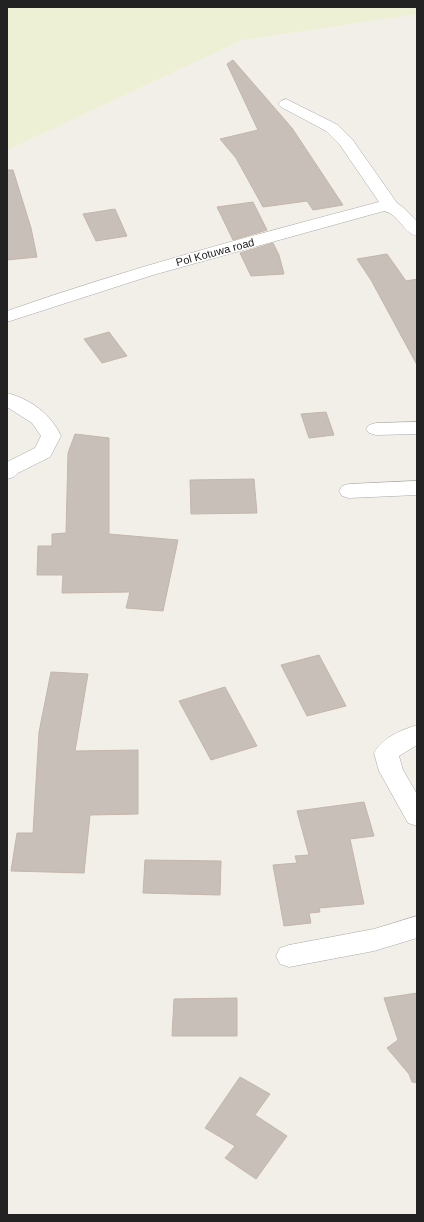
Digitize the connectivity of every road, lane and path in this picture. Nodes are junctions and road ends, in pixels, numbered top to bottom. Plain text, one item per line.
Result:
1 (286, 104) dead end
2 (390, 206) junction
3 (417, 231) edge
4 (7, 318) edge
5 (7, 399) edge
6 (417, 428) edge
7 (376, 429) dead end
8 (7, 472) edge
9 (417, 488) edge
10 (349, 492) dead end
11 (417, 734) edge
12 (417, 816) edge
13 (417, 927) edge
14 (289, 956) dead end

1 - 2 street
2 - 3 street
2 - 4 street, Pol Kotuwa road
5 - 8 street
6 - 7 street
9 - 10 street
11 - 12 street
13 - 14 street

